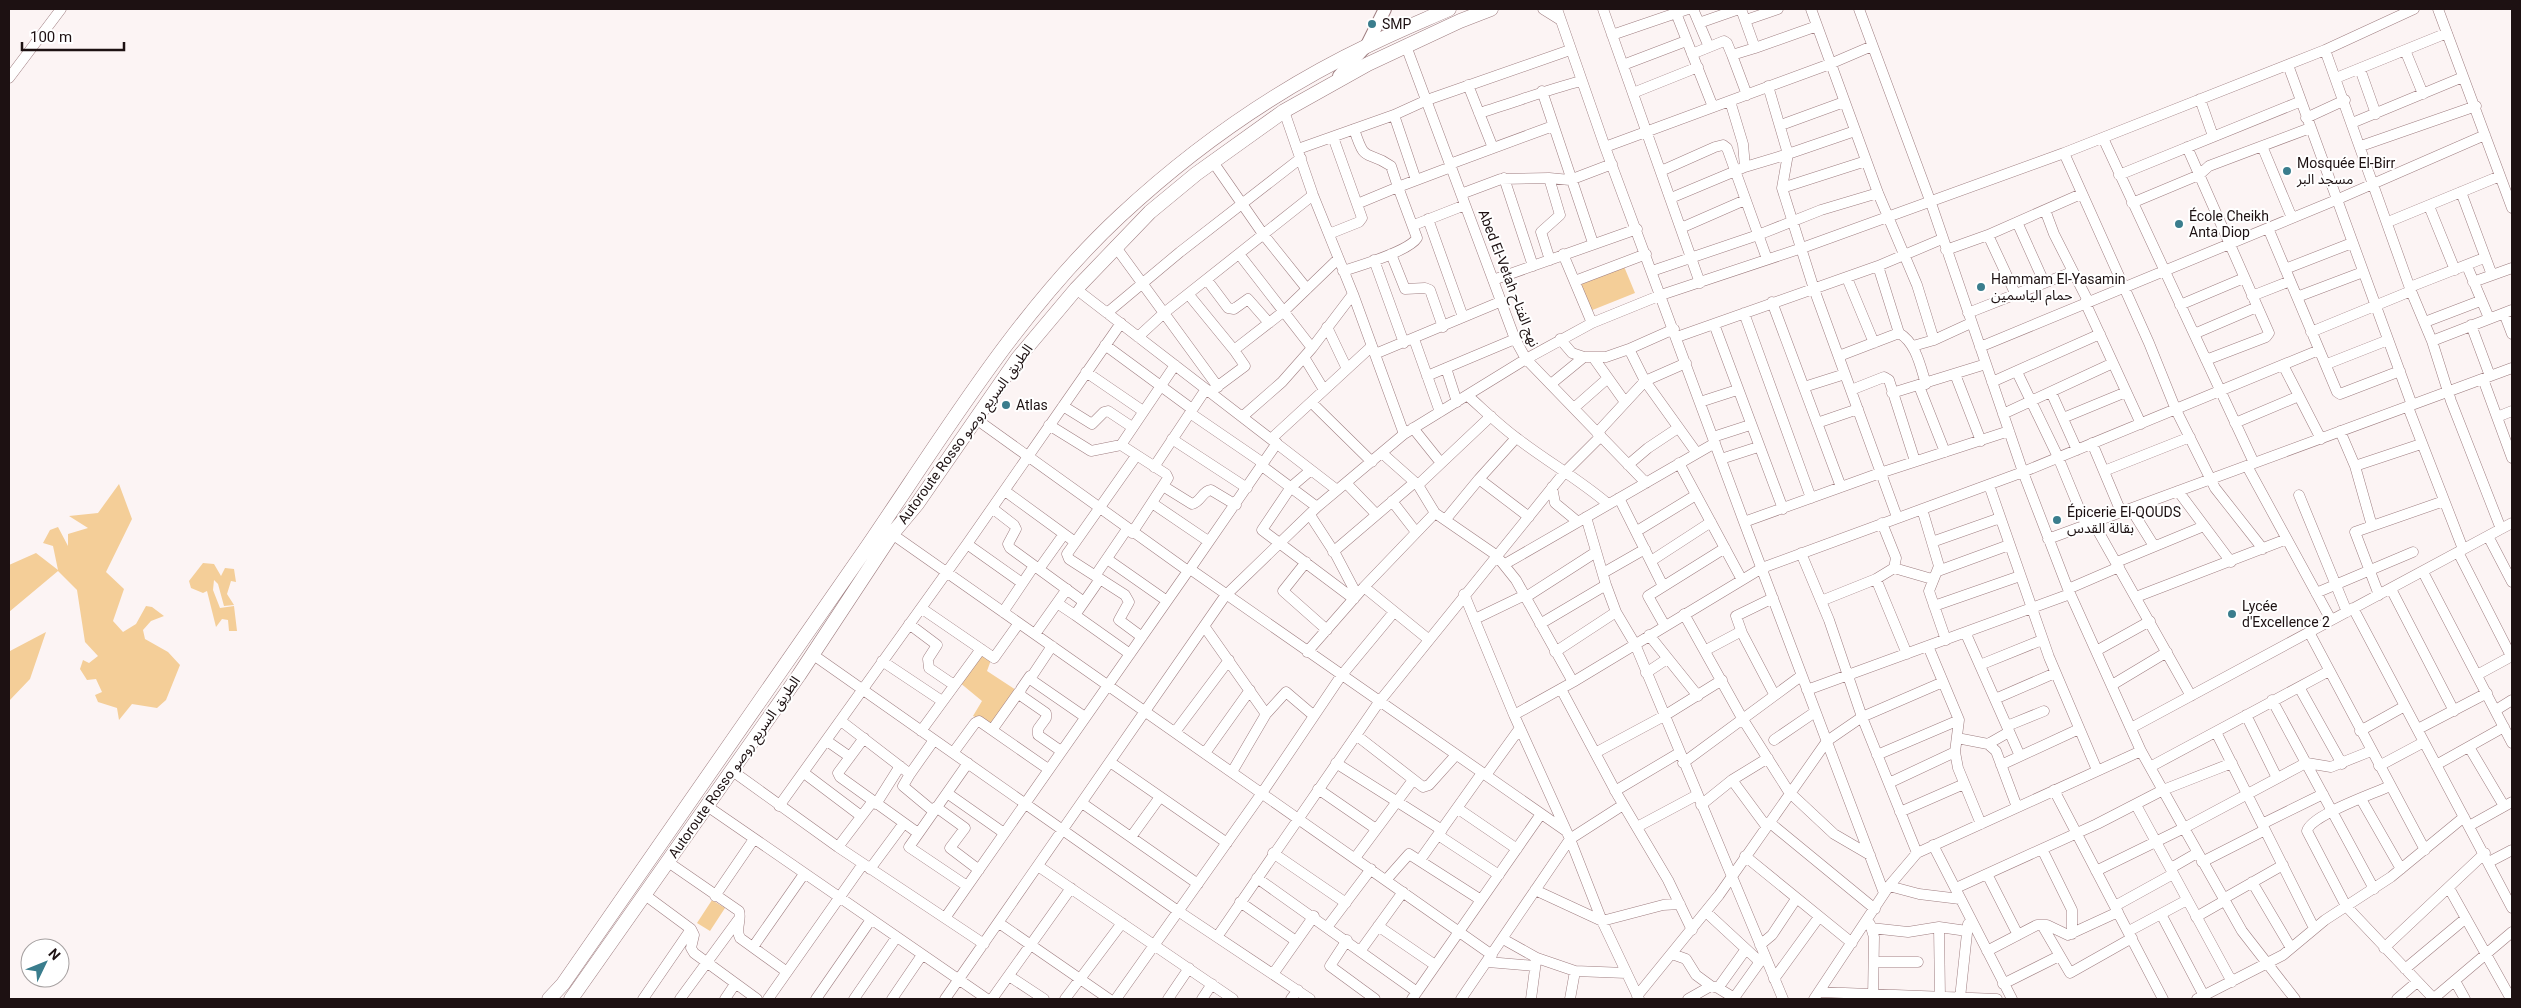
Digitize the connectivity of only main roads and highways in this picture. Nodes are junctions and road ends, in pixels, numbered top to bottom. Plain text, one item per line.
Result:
1 (1385, 9) edge
2 (1449, 9) edge
3 (1491, 9) edge
4 (1367, 45) junction
5 (1331, 83) junction
6 (549, 999) edge
7 (572, 999) edge

1 - 4 main road
2 - 4 highway, Autoroute Rosso الطريق السريع روصو
3 - 5 highway, Autoroute Rosso الطريق السريع روصو
4 - 5 main road
4 - 6 highway, Autoroute Rosso الطريق السريع روصو
5 - 7 highway, Autoroute Rosso الطريق السريع روصو

